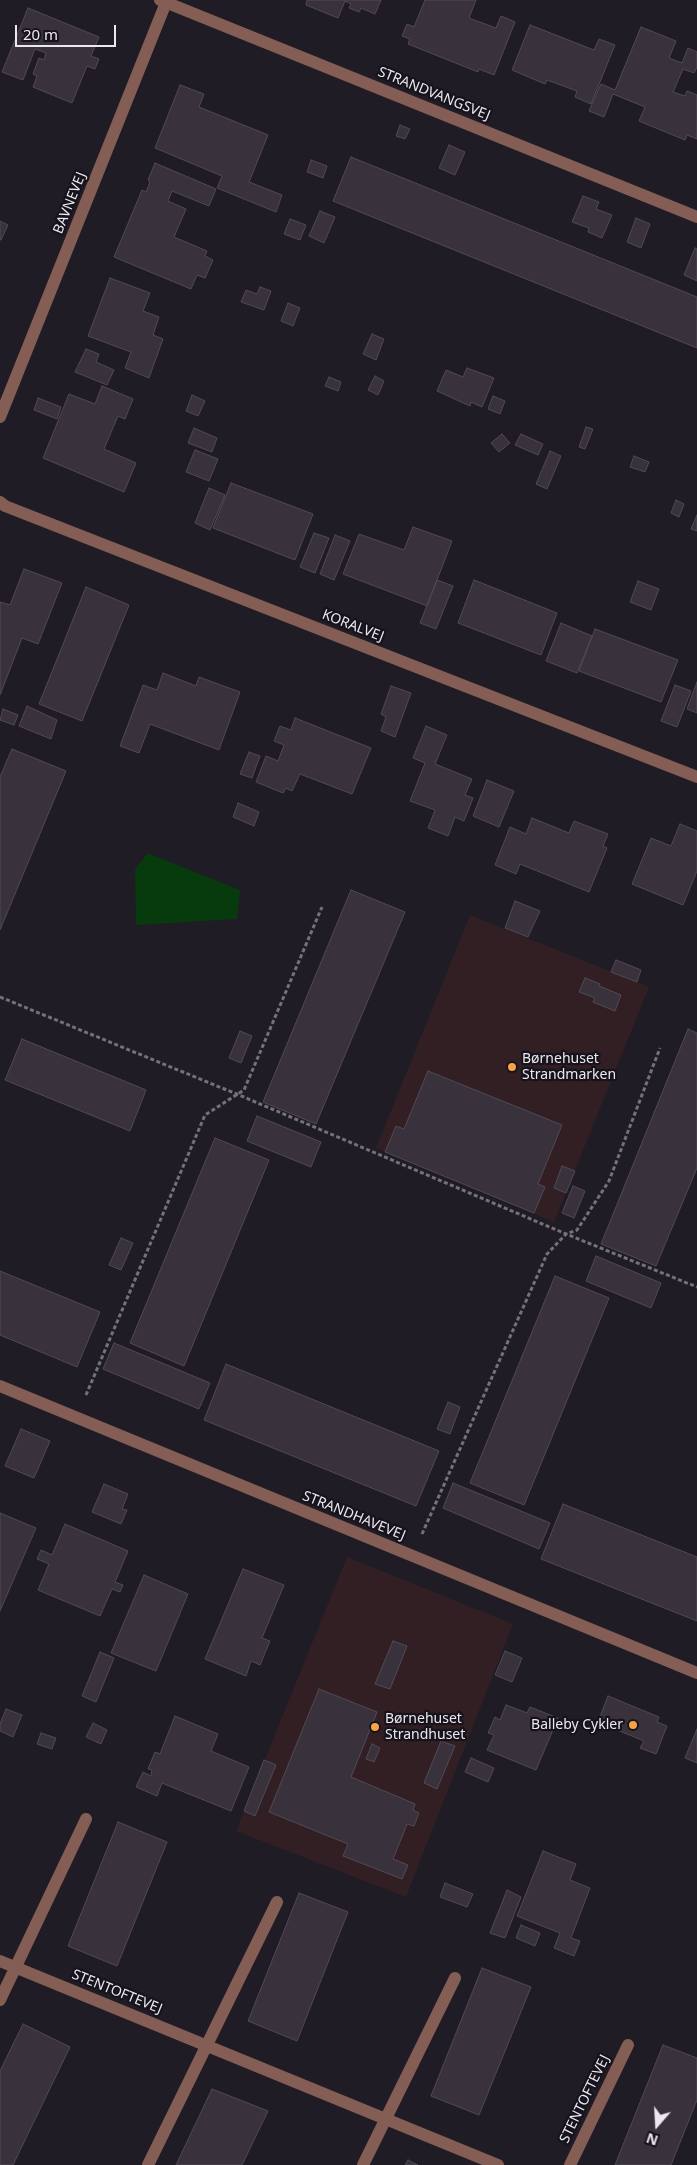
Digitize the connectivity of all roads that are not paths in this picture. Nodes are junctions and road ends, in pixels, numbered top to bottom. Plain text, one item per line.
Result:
1 (164, 1) edge
2 (697, 216) edge
3 (0, 417) edge
4 (0, 502) edge
5 (697, 777) edge
6 (0, 1386) edge
7 (697, 1673) edge
8 (86, 1819) dead end
9 (277, 1902) dead end
10 (0, 1961) edge
11 (16, 1967) junction
12 (455, 1978) dead end
13 (0, 2000) edge
14 (628, 2045) dead end
15 (207, 2046) junction
16 (386, 2119) junction
17 (148, 2165) edge
18 (363, 2165) edge
19 (498, 2165) edge
20 (570, 2165) edge

1 - 2 street, STRANDVANGSVEJ
1 - 3 street, BAVNEVEJ
4 - 5 street, KORALVEJ
6 - 7 street, STRANDHAVEVEJ
8 - 11 street
9 - 15 street
10 - 11 street, STENTOFTEVEJ
11 - 13 street
11 - 15 street, STENTOFTEVEJ
12 - 16 street
14 - 20 street, STENTOFTEVEJ
15 - 16 street, STENTOFTEVEJ
15 - 17 street
16 - 18 street
16 - 19 street, STENTOFTEVEJ

